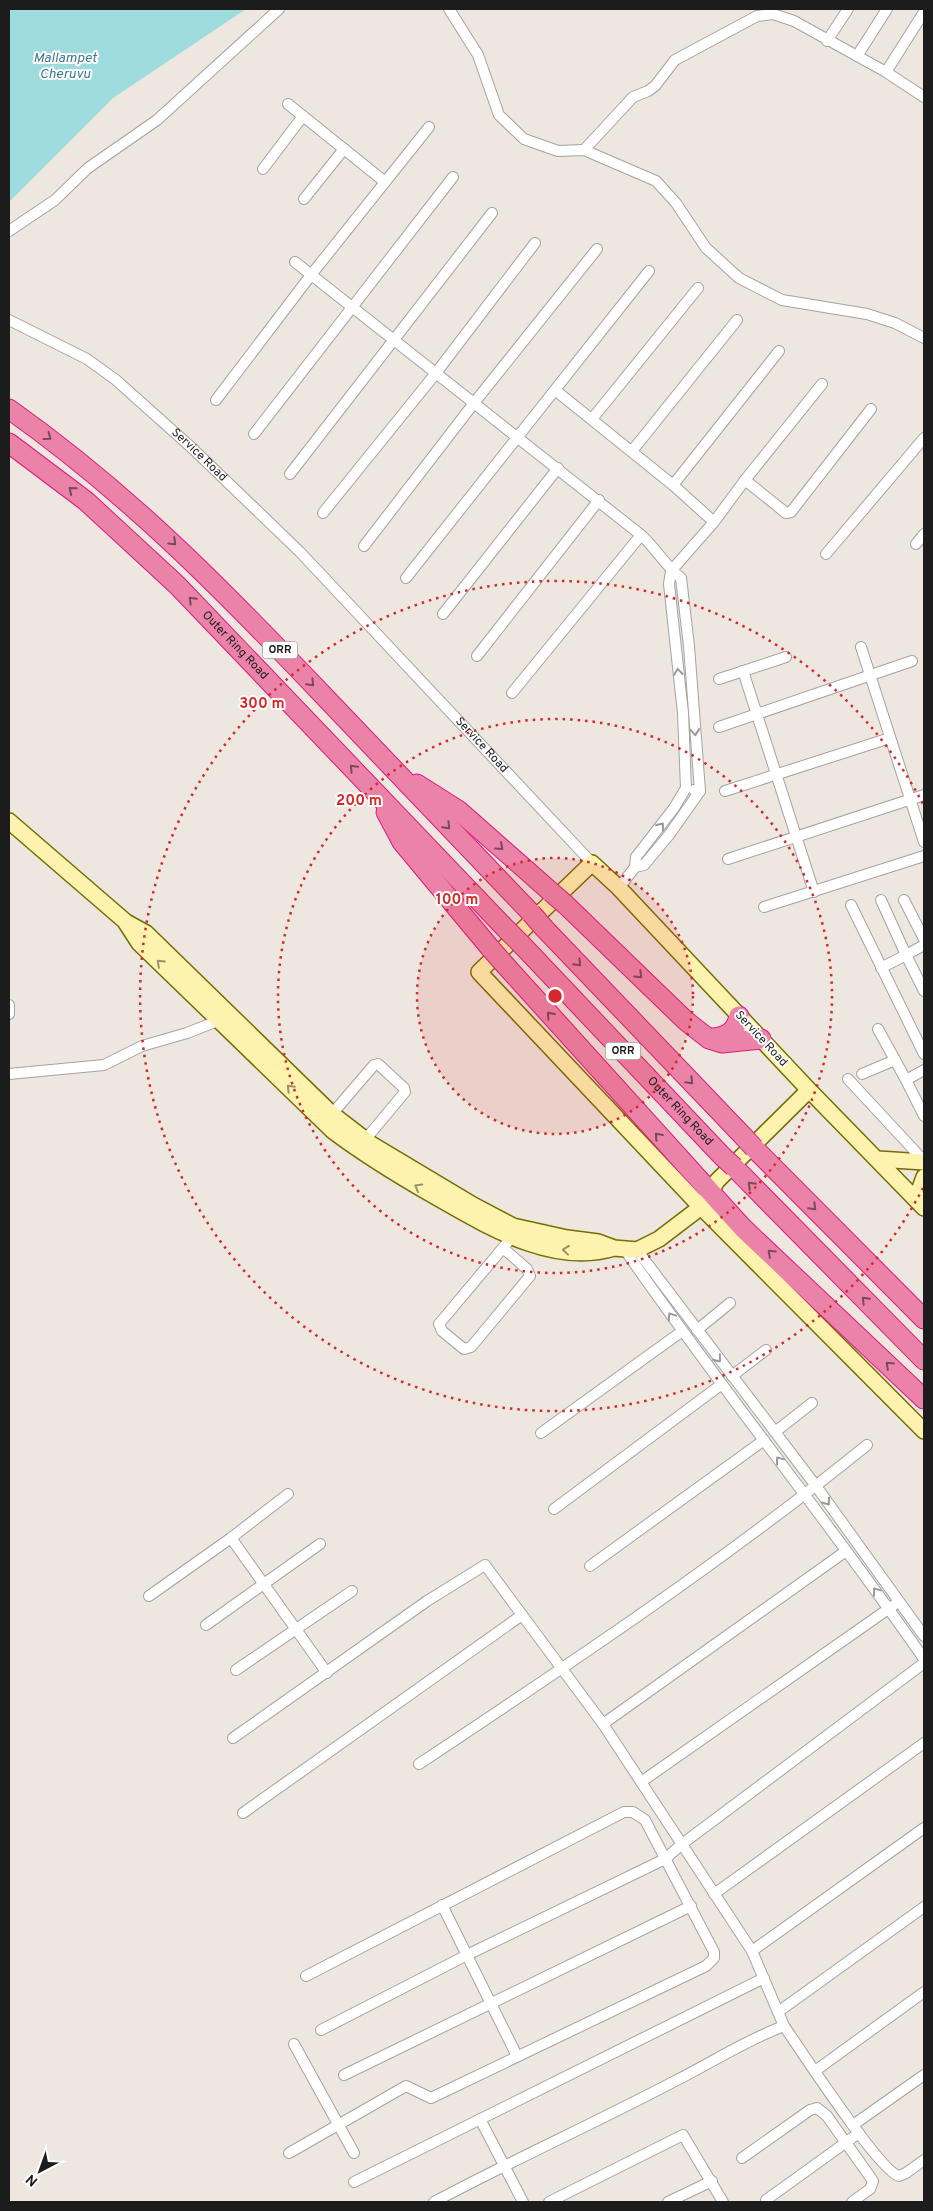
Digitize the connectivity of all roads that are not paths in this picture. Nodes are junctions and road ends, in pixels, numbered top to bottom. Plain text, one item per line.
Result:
1 (279, 9) edge
2 (449, 9) edge
3 (848, 9) edge
4 (887, 9) edge
5 (924, 12) edge
6 (827, 41) junction
7 (857, 56) junction
8 (886, 72) junction
9 (924, 97) edge
10 (288, 104) dead end
11 (304, 116) junction
12 (429, 127) dead end
13 (344, 149) junction
14 (584, 150) junction
15 (263, 169) dead end
16 (453, 178) dead end
17 (385, 182) junction
18 (304, 200) dead end
19 (492, 213) dead end
20 (9, 231) edge
21 (535, 243) dead end
22 (597, 249) dead end
23 (295, 262) dead end
24 (649, 271) dead end
25 (311, 275) junction
26 (698, 288) dead end
27 (353, 308) junction
28 (9, 320) edge
29 (737, 320) dead end
30 (924, 338) edge
31 (393, 339) junction
32 (779, 351) dead end
33 (436, 372) junction
34 (822, 384) dead end
35 (555, 390) junction
36 (216, 400) dead end
37 (474, 403) junction
38 (9, 409) edge
39 (871, 409) dead end
40 (592, 419) junction
41 (254, 434) dead end
42 (518, 437) junction
43 (924, 438) edge
44 (9, 443) edge
45 (632, 452) junction
46 (558, 468) junction
47 (290, 474) dead end
48 (745, 480) junction
49 (673, 485) junction
50 (599, 500) junction
51 (323, 513) dead end
52 (714, 522) junction
53 (641, 534) junction
54 (924, 534) edge
55 (916, 544) dead end
56 (364, 546) dead end
57 (826, 554) dead end
58 (671, 571) junction
59 (406, 578) dead end
60 (443, 614) dead end
61 (688, 646) junction
62 (861, 647) dead end
63 (676, 648) junction
64 (477, 656) dead end
65 (786, 657) dead end
66 (912, 662) dead end
67 (743, 671) junction
68 (870, 676) junction
69 (719, 679) dead end
70 (512, 693) dead end
71 (757, 714) junction
72 (719, 727) dead end
73 (890, 738) junction
74 (391, 766) junction
75 (776, 774) junction
76 (372, 787) junction
77 (686, 788) junction
78 (700, 791) junction
79 (725, 791) dead end
80 (924, 795) edge
81 (910, 800) junction
82 (9, 821) edge
83 (796, 837) junction
84 (924, 842) edge
85 (924, 856) edge
86 (728, 859) dead end
87 (592, 863) junction
88 (636, 867) junction
89 (619, 888) junction
90 (814, 892) junction
91 (881, 900) dead end
92 (904, 900) dead end
93 (851, 906) dead end
94 (764, 907) dead end
95 (126, 922) junction
96 (924, 939) edge
97 (924, 944) edge
98 (906, 955) junction
99 (881, 968) junction
100 (924, 991) edge
101 (9, 1005) edge
102 (9, 1014) edge
103 (739, 1016) junction
104 (220, 1020) junction
105 (878, 1029) dead end
106 (709, 1039) junction
107 (760, 1039) junction
108 (924, 1054) edge
109 (894, 1060) junction
110 (924, 1070) edge
111 (9, 1074) edge
112 (862, 1074) dead end
113 (848, 1078) dead end
114 (906, 1080) junction
115 (809, 1090) junction
116 (332, 1114) junction
117 (924, 1116) edge
118 (365, 1140) junction
119 (878, 1160) junction
120 (924, 1162) edge
121 (924, 1177) edge
122 (705, 1200) junction
123 (923, 1207) edge
124 (511, 1241) junction
125 (625, 1249) junction
126 (514, 1258) junction
127 (730, 1303) dead end
128 (924, 1319) edge
129 (697, 1330) junction
130 (681, 1332) junction
131 (766, 1350) dead end
132 (924, 1360) edge
133 (732, 1376) junction
134 (722, 1384) junction
135 (924, 1398) edge
136 (812, 1404) dead end
137 (924, 1431) edge
138 (774, 1432) junction
139 (541, 1433) dead end
140 (764, 1440) junction
141 (867, 1446) dead end
142 (816, 1486) junction
143 (288, 1494) dead end
144 (806, 1495) junction
145 (554, 1509) dead end
146 (231, 1538) junction
147 (320, 1544) dead end
148 (846, 1551) junction
149 (590, 1566) dead end
150 (264, 1584) junction
151 (352, 1591) dead end
152 (149, 1596) dead end
153 (900, 1601) junction
154 (889, 1608) junction
155 (522, 1615) junction
156 (206, 1625) dead end
157 (295, 1628) junction
158 (924, 1636) edge
159 (924, 1661) edge
160 (236, 1670) dead end
161 (562, 1670) junction
162 (327, 1673) junction
163 (603, 1724) junction
164 (233, 1738) dead end
165 (924, 1743) edge
166 (419, 1764) dead end
167 (641, 1782) junction
168 (243, 1813) dead end
169 (924, 1828) edge
170 (682, 1844) junction
171 (665, 1859) junction
172 (714, 1894) junction
173 (442, 1905) junction
174 (691, 1906) junction
175 (924, 1907) edge
176 (752, 1951) junction
177 (467, 1955) junction
178 (306, 1976) dead end
179 (764, 1978) junction
180 (924, 1992) edge
181 (492, 2003) junction
182 (778, 2012) junction
183 (784, 2026) junction
184 (321, 2030) dead end
185 (294, 2044) dead end
186 (517, 2056) junction
187 (815, 2071) junction
188 (924, 2074) edge
189 (344, 2075) dead end
190 (480, 2119) junction
191 (338, 2125) junction
192 (856, 2129) junction
193 (845, 2143) junction
194 (289, 2153) dead end
195 (354, 2153) dead end
196 (742, 2158) dead end
197 (924, 2160) edge
198 (504, 2165) junction
199 (712, 2181) junction
200 (354, 2182) dead end
201 (766, 2200) dead end
202 (434, 2202) edge
203 (523, 2202) edge
204 (549, 2202) edge
205 (668, 2202) edge
206 (723, 2202) edge
207 (852, 2202) edge

1 - 20 street
2 - 14 street
3 - 6 street
4 - 7 street
5 - 8 street
6 - 7 street
6 - 14 street
7 - 8 street
8 - 9 street
10 - 11 street
11 - 13 street
11 - 15 street
12 - 17 street
13 - 17 street
13 - 18 street
14 - 30 street
16 - 27 street
17 - 25 street
19 - 31 street
21 - 33 street
22 - 37 street
23 - 25 street
24 - 35 street
25 - 27 street
25 - 36 street
26 - 40 street
27 - 31 street
27 - 41 street
28 - 87 street, Service Road
29 - 45 street
31 - 33 street
31 - 47 street
32 - 49 street
33 - 37 street
33 - 51 street
34 - 48 street
35 - 40 street
35 - 42 street
37 - 42 street
37 - 56 street
38 -> 74 highway, ORR
39 - 48 street
40 - 45 street
42 - 46 street
42 - 59 street
43 - 57 street
76 -> 44 highway, Outer Ring Road / ORR
45 - 49 street
46 - 50 street
46 - 60 street
48 - 52 street
49 - 52 street
50 - 53 street
50 - 64 street
52 - 58 street
53 - 58 street
53 - 70 street
54 - 55 street
58 - 61 street
58 - 63 street
61 - 63 street
61 -> 78 street
62 - 68 street
77 -> 63 street
65 - 67 street
66 - 68 street
67 - 69 street
67 - 71 street
68 - 71 street
68 - 73 street
71 - 72 street
71 - 75 street
73 - 75 street
73 - 81 street
74 -> 106 highway, bridge
74 -> 128 highway, ORR, bridge
75 - 79 street
75 - 83 street
122 -> 76 highway, bridge
132 -> 76 highway, Outer Ring Road / ORR, bridge
77 - 78 street
88 -> 77 street
78 - 88 street
80 - 81 street
81 - 83 street
81 - 84 street
82 - 95 main road
83 - 86 street
83 - 90 street
85 - 90 street
87 - 89 main road, Service Road
87 - 122 main road
88 - 89 street
89 - 103 main road, Service Road
90 - 94 street
91 - 98 street
92 - 96 street
93 - 99 street
104 -> 95 main road
95 - 116 main road
97 - 98 street
98 - 99 street
98 - 100 street
99 - 108 street
101 - 102 street
103 - 106 highway
103 - 107 main road, Service Road
104 - 111 street
124 -> 104 main road
105 - 109 street
106 - 107 highway
107 - 115 main road, Service Road
109 - 112 street
109 - 114 street
110 - 114 street
113 - 120 street
114 - 117 street
115 - 119 main road, Service Road
115 - 122 main road
116 - 118 main road
116 - 118 street
118 - 125 main road
119 - 120 main road
119 - 123 main road, Service Road
121 - 123 main road
122 - 125 main road
135 -> 122 highway
122 - 137 main road
125 -> 124 main road
124 - 126 street
124 - 126 street
124 - 126 street
125 - 129 street
130 -> 125 street
127 - 129 street
129 -> 133 street
130 - 134 street
130 - 139 street
131 - 133 street
133 - 138 street
134 - 140 street
134 - 145 street
136 - 138 street
138 - 142 street
144 -> 140 street
140 - 149 street
141 - 142 street
142 - 144 street
142 -> 153 street
143 - 146 street
144 - 148 street
144 - 161 street
146 - 150 street
146 - 152 street
147 - 150 street
154 -> 148 street
148 - 163 street
150 - 156 street
150 - 157 street
151 - 157 street
153 - 154 street
153 - 158 street
154 - 159 street
154 - 167 street
155 - 161 street
155 - 162 street
155 - 168 street
157 - 160 street
157 - 162 street
159 - 170 street
161 - 163 street
161 - 166 street
162 - 164 street
163 - 167 street
165 - 172 street
167 - 170 street
169 - 176 street
170 - 171 street
170 - 172 street
171 - 173 street
171 - 174 street
171 - 177 street
172 - 176 street
173 - 177 street
173 - 178 street
174 - 181 street
174 - 186 street
175 - 182 street
176 - 179 street
177 - 181 street
177 - 184 street
179 - 182 street
179 - 190 street
180 - 187 street
181 - 186 street
181 - 189 street
182 - 183 street
183 - 187 street
183 - 198 street
185 - 191 street
186 - 191 street
187 - 192 street
188 - 192 street
190 - 198 street
190 - 200 street
191 - 194 street
191 - 195 street
192 - 193 street
192 - 197 street
193 - 196 street
193 - 201 street
193 - 207 street
198 - 202 street
198 - 203 street
199 - 204 street
199 - 205 street
199 - 206 street

